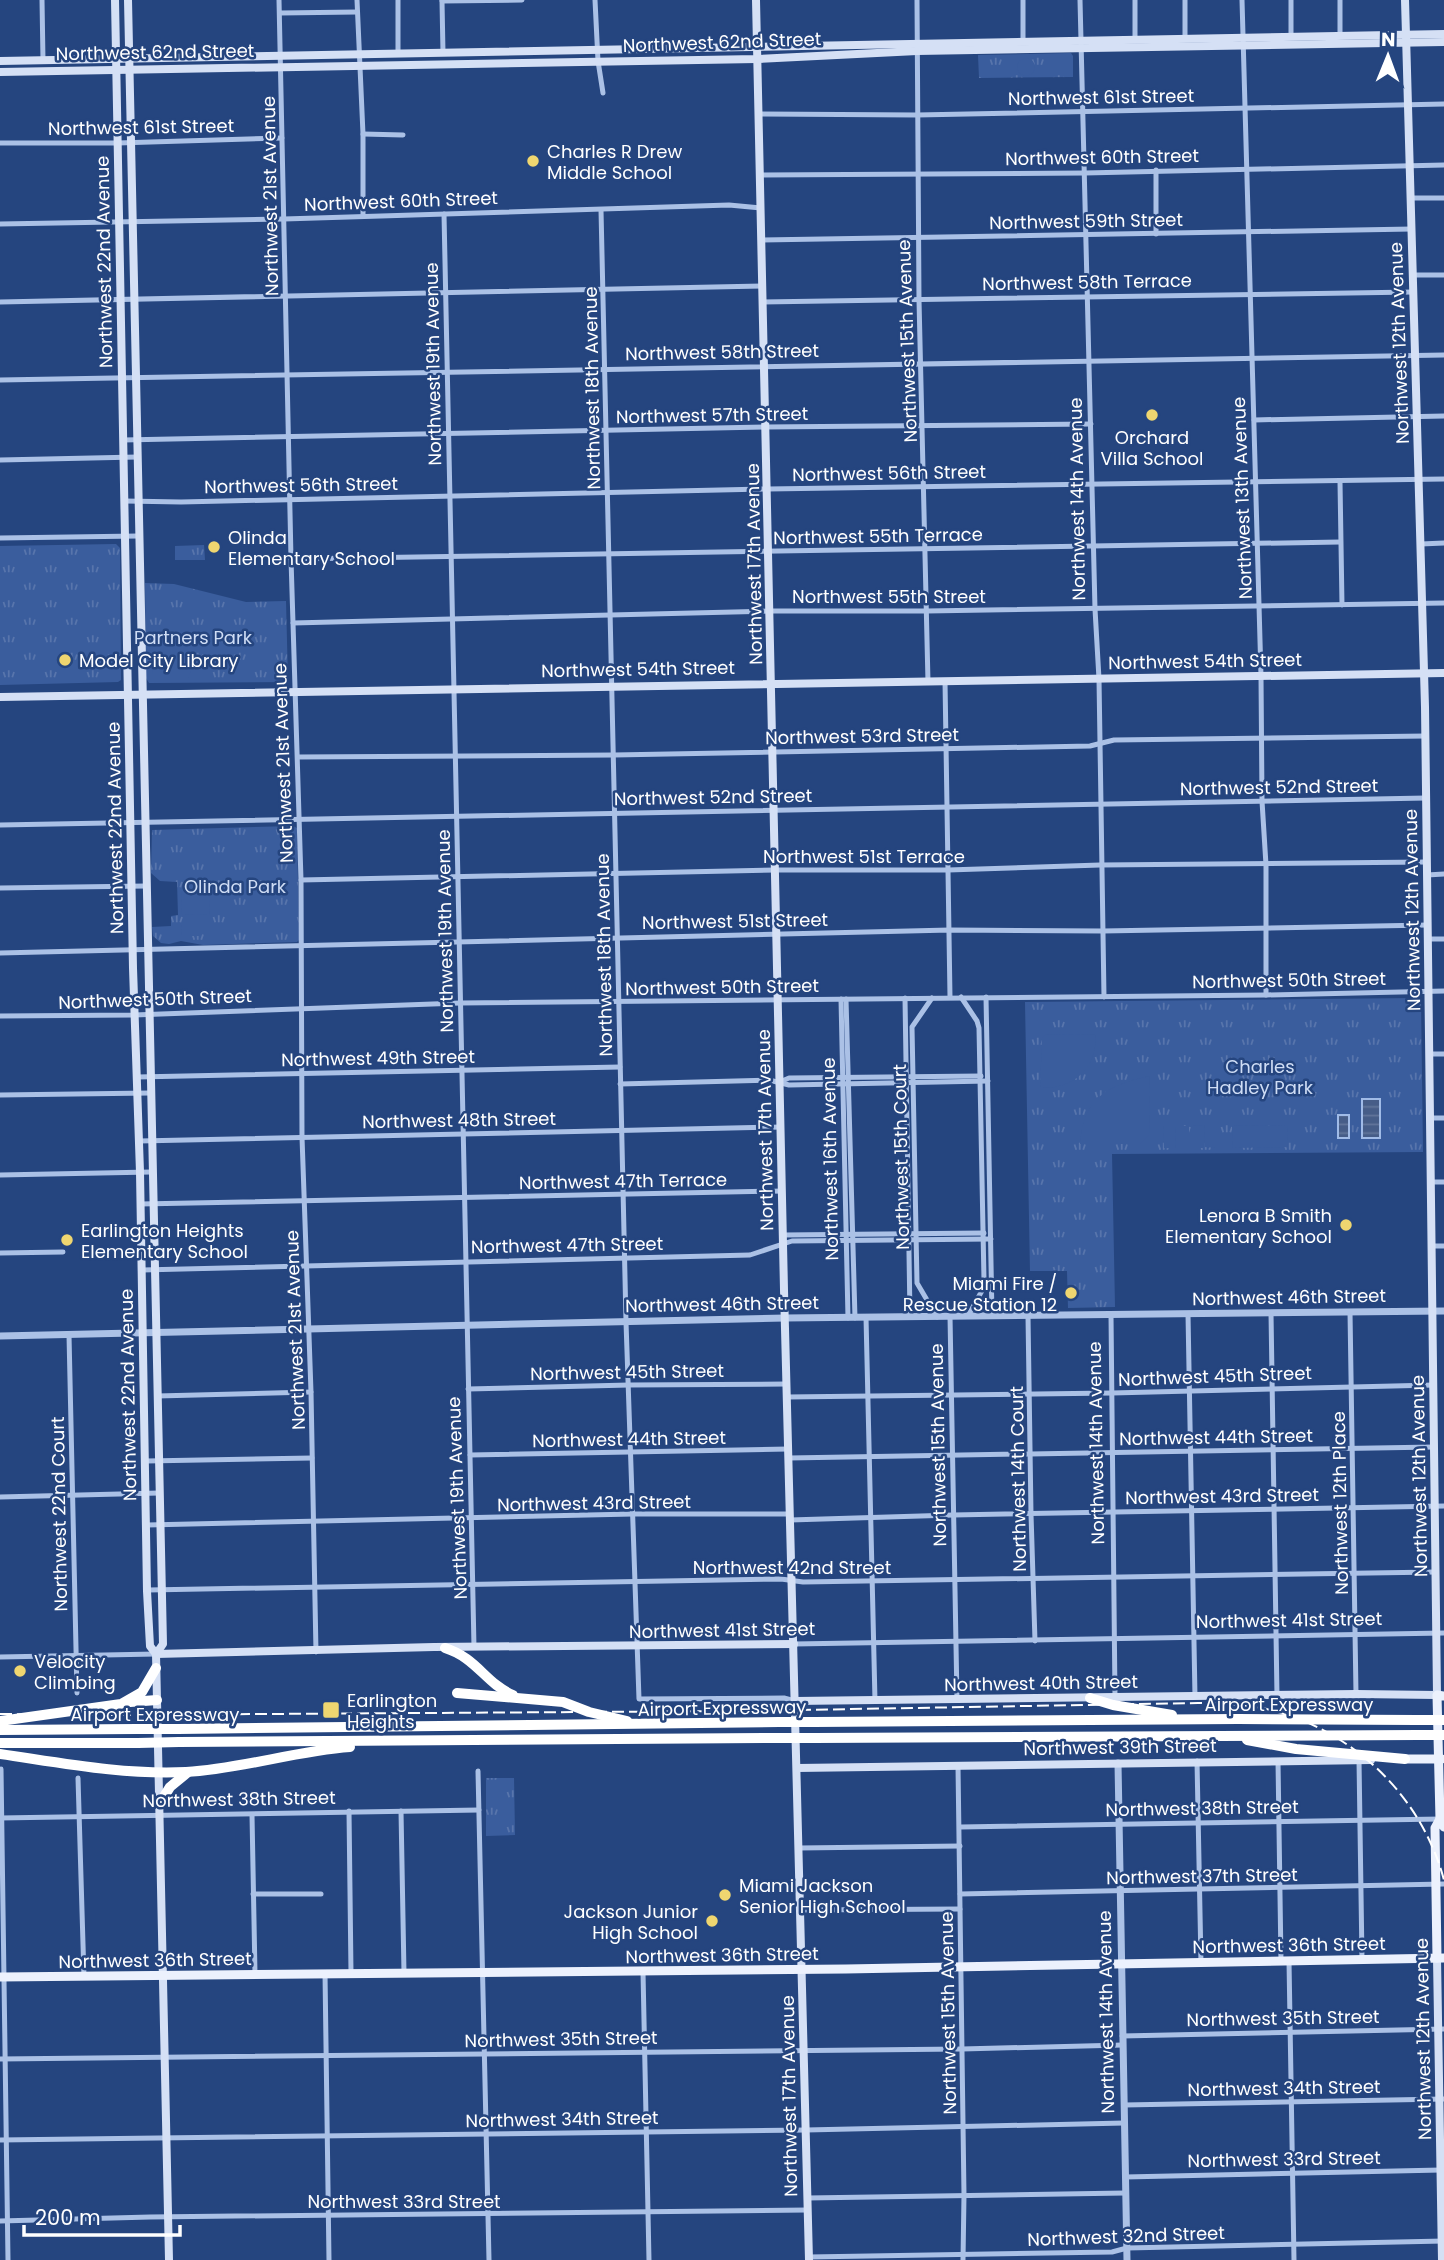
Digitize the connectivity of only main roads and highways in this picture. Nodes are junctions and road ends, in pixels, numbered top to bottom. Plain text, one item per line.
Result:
1 (115, 0) edge
2 (128, 0) edge
3 (756, 0) edge
4 (1405, 0) edge
5 (1444, 34) edge
6 (1406, 38) junction
7 (1244, 41) junction
8 (1444, 42) edge
9 (1081, 44) junction
10 (756, 47) junction
11 (917, 47) junction
12 (116, 59) junction
13 (129, 59) junction
14 (757, 59) junction
15 (0, 61) edge
16 (116, 69) junction
17 (129, 69) junction
18 (0, 72) edge
19 (1424, 673) junction
20 (1444, 673) edge
21 (772, 683) junction
22 (128, 694) junction
23 (141, 694) junction
24 (0, 697) edge
25 (1440, 1506) edge
26 (1440, 1633) edge
27 (794, 1644) junction
28 (445, 1647) junction
29 (156, 1654) junction
30 (156, 1668) junction
31 (457, 1693) dead end
32 (1441, 1696) edge
33 (527, 1698) junction
34 (1090, 1698) junction
35 (157, 1700) junction
36 (796, 1701) junction
37 (121, 1703) junction
38 (1211, 1719) junction
39 (1444, 1720) edge
40 (0, 1721) edge
41 (644, 1725) junction
42 (0, 1730) edge
43 (1444, 1735) edge
44 (1236, 1737) junction
45 (426, 1742) junction
46 (0, 1743) edge
47 (0, 1754) edge
48 (1405, 1759) junction
49 (1441, 1759) edge
50 (797, 1768) junction
51 (159, 1772) junction
52 (189, 1772) junction
53 (160, 1803) junction
54 (1443, 1822) edge
55 (1440, 1885) edge
56 (1441, 1958) edge
57 (803, 1970) junction
58 (163, 1976) junction
59 (1, 1978) edge
60 (1441, 2029) edge
61 (1441, 2099) edge
62 (1442, 2170) edge
63 (1443, 2241) edge
64 (809, 2259) edge
65 (169, 2260) edge
66 (1443, 2260) edge

1 - 12 main road, Northwest 22nd Avenue
2 - 13 main road, Northwest 22nd Avenue
3 - 10 main road, Northwest 17th Avenue
4 - 6 main road, Northwest 12th Avenue
5 - 6 main road, Northwest 62nd Street
6 - 7 main road, Northwest 62nd Street
6 - 7 main road, Northwest 62nd Street
6 - 8 main road, Northwest 62nd Street
6 - 19 main road, Northwest 12th Avenue
7 - 9 main road, Northwest 62nd Street
7 - 9 main road, Northwest 62nd Street
9 - 11 main road, Northwest 62nd Street
9 - 11 main road, Northwest 62nd Street
10 - 11 main road, Northwest 62nd Street
10 - 13 main road, Northwest 62nd Street
10 - 14 main road, Northwest 17th Avenue
11 - 14 main road, Northwest 62nd Street
12 - 13 main road, Northwest 62nd Street
12 - 15 main road, Northwest 62nd Street
12 - 16 main road, Northwest 22nd Avenue
13 - 17 main road, Northwest 22nd Avenue
14 - 17 main road, Northwest 62nd Street
14 - 21 main road, Northwest 17th Avenue
16 - 17 main road, Northwest 62nd Street
16 - 18 main road, Northwest 62nd Street
16 - 22 main road, Northwest 22nd Avenue
17 - 23 main road, Northwest 22nd Avenue
19 - 20 main road, Northwest 54th Street
19 - 21 main road, Northwest 54th Street
19 - 25 main road, Northwest 12th Avenue
21 - 23 main road, Northwest 54th Street
21 - 27 main road, Northwest 17th Avenue
22 - 23 main road, Northwest 54th Street
22 - 24 main road, Northwest 54th Street
22 - 29 main road, Northwest 22nd Avenue
23 - 29 main road, Northwest 22nd Avenue
25 - 26 main road, Northwest 12th Avenue
26 - 32 main road, Northwest 12th Avenue
27 - 28 main road, Northwest 41st Street
27 - 36 main road, Northwest 17th Avenue
28 - 29 main road, Northwest 41st Street
28 - 33 highway
29 - 30 main road, Northwest 22nd Avenue
30 - 35 main road, Northwest 22nd Avenue
30 - 37 highway
31 - 33 highway
32 - 34 main road, Northwest 40th Street
32 - 49 main road, Northwest 12th Avenue
33 - 41 highway
34 - 36 main road, Northwest 40th Street
34 - 38 highway
35 - 37 highway
35 - 51 main road, Northwest 22nd Avenue
36 - 50 main road, Northwest 17th Avenue
37 - 40 highway
38 - 39 highway, Airport Expressway, bridge
38 - 41 highway, Airport Expressway, bridge
41 - 42 highway, Airport Expressway, bridge
43 - 44 highway, Airport Expressway, bridge
44 - 45 highway, Airport Expressway, bridge
44 - 48 highway
45 - 46 highway, Airport Expressway, bridge
45 - 52 highway
47 - 51 highway
48 - 49 main road, Northwest 39th Street
48 - 50 main road, Northwest 39th Street
49 - 54 main road, Northwest 12th Avenue
50 - 57 main road, Northwest 17th Avenue
51 - 52 highway
51 - 53 main road, Northwest 22nd Avenue
52 - 53 highway
53 - 58 main road, Northwest 22nd Avenue
54 - 55 main road, Northwest 12th Avenue
55 - 56 main road, Northwest 12th Avenue
56 - 57 main road, Northwest 36th Street
56 - 60 main road, Northwest 12th Avenue
57 - 58 main road, Northwest 36th Street
57 - 64 main road, Northwest 17th Avenue
58 - 59 main road, Northwest 36th Street
58 - 65 main road, Northwest 22nd Avenue
60 - 61 main road, Northwest 12th Avenue
61 - 62 main road, Northwest 12th Avenue
62 - 63 main road, Northwest 12th Avenue
63 - 66 main road, Northwest 12th Avenue

